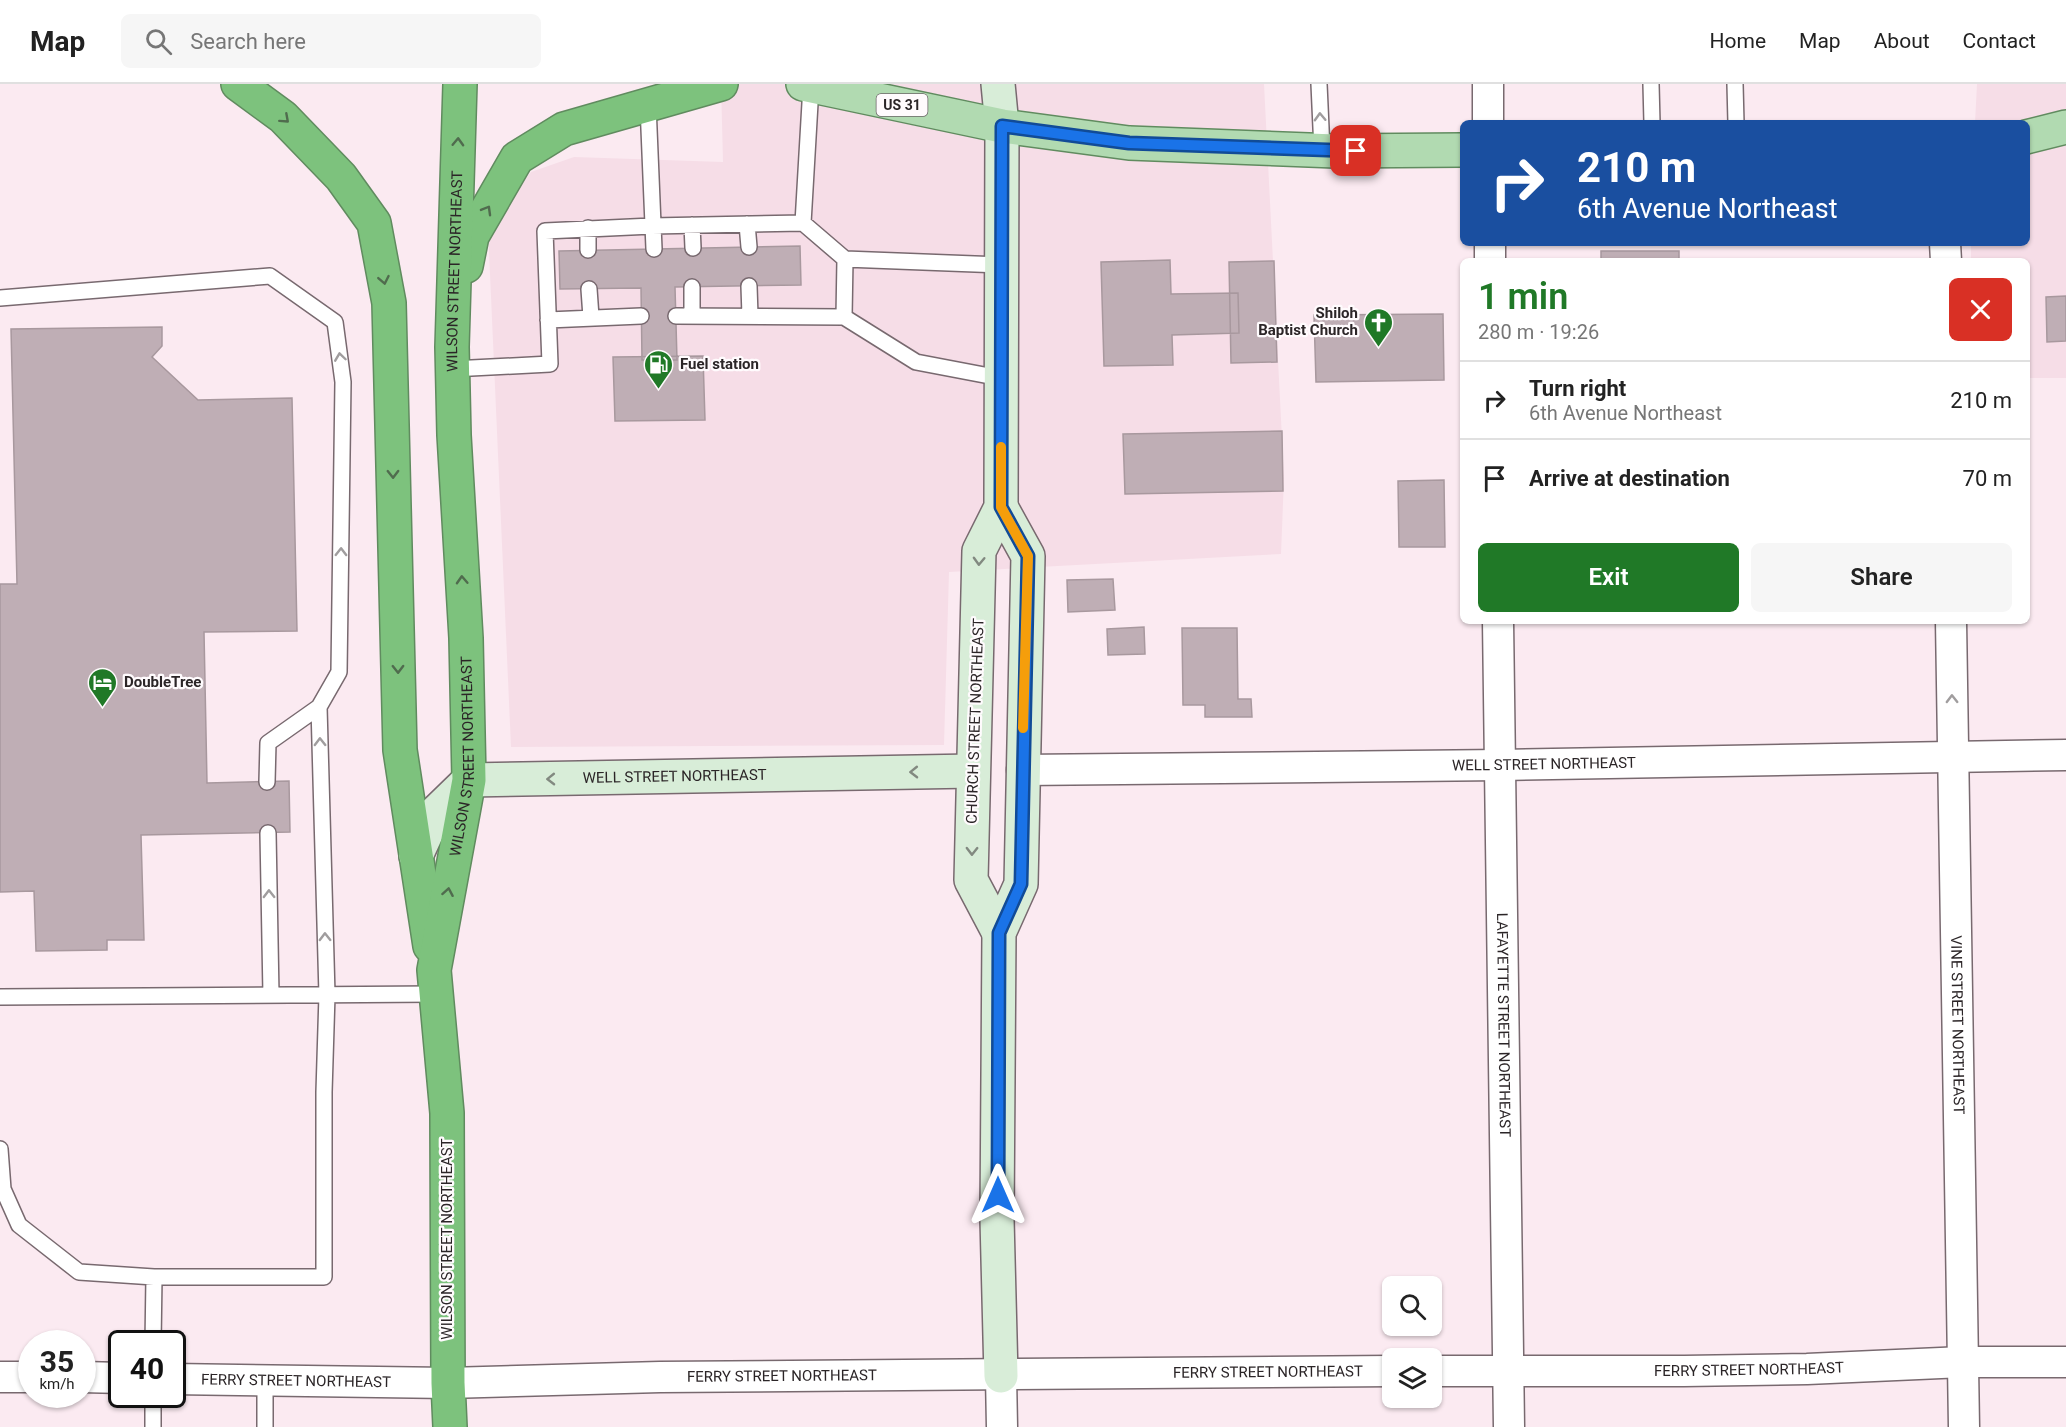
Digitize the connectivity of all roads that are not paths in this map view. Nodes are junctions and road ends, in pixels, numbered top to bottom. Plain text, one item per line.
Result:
1 (238, 84) edge
2 (460, 84) edge
3 (721, 84) edge
4 (998, 84) edge
5 (1319, 84) edge
6 (1488, 84) edge
7 (1651, 84) edge
8 (1735, 84) edge
9 (807, 85) edge
10 (648, 105) junction
11 (1488, 120) edge
12 (1652, 120) edge
13 (1736, 120) edge
14 (1002, 126) junction
15 (2066, 127) edge
16 (2030, 136) edge
17 (1322, 150) junction
18 (1460, 150) edge
19 (803, 223) junction
20 (747, 224) junction
21 (692, 225) junction
22 (651, 226) junction
23 (588, 228) junction
24 (749, 247) dead end
25 (693, 248) dead end
26 (654, 249) dead end
27 (588, 250) dead end
28 (845, 258) junction
29 (1001, 265) junction
30 (749, 286) dead end
31 (692, 287) dead end
32 (589, 289) dead end
33 (0, 298) edge
34 (641, 316) dead end
35 (676, 316) dead end
36 (692, 316) junction
37 (750, 316) junction
38 (591, 317) junction
39 (844, 317) junction
40 (548, 320) junction
41 (452, 358) junction
42 (1000, 378) junction
43 (1001, 507) junction
44 (1498, 624) edge
45 (1951, 624) edge
46 (320, 707) junction
47 (2066, 755) edge
48 (1953, 758) junction
49 (1501, 765) junction
50 (1022, 770) junction
51 (973, 771) junction
52 (469, 780) junction
53 (267, 782) dead end
54 (268, 832) dead end
55 (416, 856) junction
56 (999, 933) junction
57 (435, 982) junction
58 (271, 994) junction
59 (327, 995) junction
60 (0, 997) edge
61 (0, 1149) edge
62 (154, 1277) junction
63 (153, 1330) edge
64 (1963, 1362) junction
65 (2066, 1362) edge
66 (1508, 1370) junction
67 (1382, 1371) edge
68 (1442, 1371) edge
69 (1001, 1376) junction
70 (0, 1377) edge
71 (18, 1377) edge
72 (186, 1379) edge
73 (265, 1381) junction
74 (448, 1383) junction
75 (153, 1408) edge
76 (153, 1427) edge
77 (265, 1427) edge
78 (450, 1427) edge
79 (1002, 1427) edge
80 (1509, 1427) edge
81 (1964, 1427) edge

1 -> 55 highway
41 -> 2 highway, WILSON STREET NORTHEAST
3 - 10 highway
4 - 14 street, CHURCH STREET NORTHEAST
17 -> 5 lane
6 - 11 street
7 - 12 lane
8 - 13 lane
9 - 14 main road, US 31
9 - 19 lane
10 - 22 lane
41 -> 10 highway
14 - 17 main road, US 31
14 - 29 street, CHURCH STREET NORTHEAST
15 - 16 main road
17 - 18 main road, US 31
19 - 20 lane
19 - 28 lane
20 - 21 lane
20 - 24 lane
21 - 22 lane
21 - 25 lane
22 - 23 lane
22 - 26 lane
23 - 27 lane
23 - 40 lane
28 - 29 lane
28 - 39 lane
29 - 42 street, CHURCH STREET NORTHEAST
30 - 37 lane
31 - 36 lane
32 - 38 lane
46 -> 33 lane
34 - 38 lane
35 - 36 lane
36 - 37 lane
37 - 39 lane
38 - 40 lane
39 - 42 lane
40 - 41 lane
52 -> 41 highway, WILSON STREET NORTHEAST
42 - 43 street, CHURCH STREET NORTHEAST
43 - 50 street, CHURCH STREET NORTHEAST
43 -> 51 street, CHURCH STREET NORTHEAST
44 - 49 street, LAFAYETTE STREET NORTHEAST
48 -> 45 street, VINE STREET NORTHEAST
46 - 53 lane
59 -> 46 lane
47 - 48 street, WELL STREET NORTHEAST
48 - 49 street, WELL STREET NORTHEAST
48 - 64 street, VINE STREET NORTHEAST
49 - 50 street, WELL STREET NORTHEAST
49 - 66 street, LAFAYETTE STREET NORTHEAST
50 - 56 street, CHURCH STREET NORTHEAST
51 -> 52 street, WELL STREET NORTHEAST
51 -> 56 street, CHURCH STREET NORTHEAST
52 - 55 street
57 -> 52 highway, WILSON STREET NORTHEAST
58 -> 54 lane
55 - 57 highway
56 - 69 street, CHURCH STREET NORTHEAST
57 - 59 lane
57 - 74 highway, WILSON STREET NORTHEAST
58 - 59 lane
58 - 60 lane
59 - 62 lane
61 - 62 lane
62 - 63 lane
64 - 65 street, FERRY STREET NORTHEAST
64 - 66 street, FERRY STREET NORTHEAST
64 - 81 street, VINE STREET NORTHEAST
66 - 68 street, FERRY STREET NORTHEAST
66 - 80 street, LAFAYETTE STREET NORTHEAST
67 - 69 street, FERRY STREET NORTHEAST
69 - 74 street, FERRY STREET NORTHEAST
69 - 79 street, CHURCH STREET NORTHEAST
70 - 71 street
72 - 73 street, FERRY STREET NORTHEAST
73 - 74 street, FERRY STREET NORTHEAST
73 - 77 lane
74 - 78 highway, WILSON STREET NORTHEAST
75 - 76 lane

